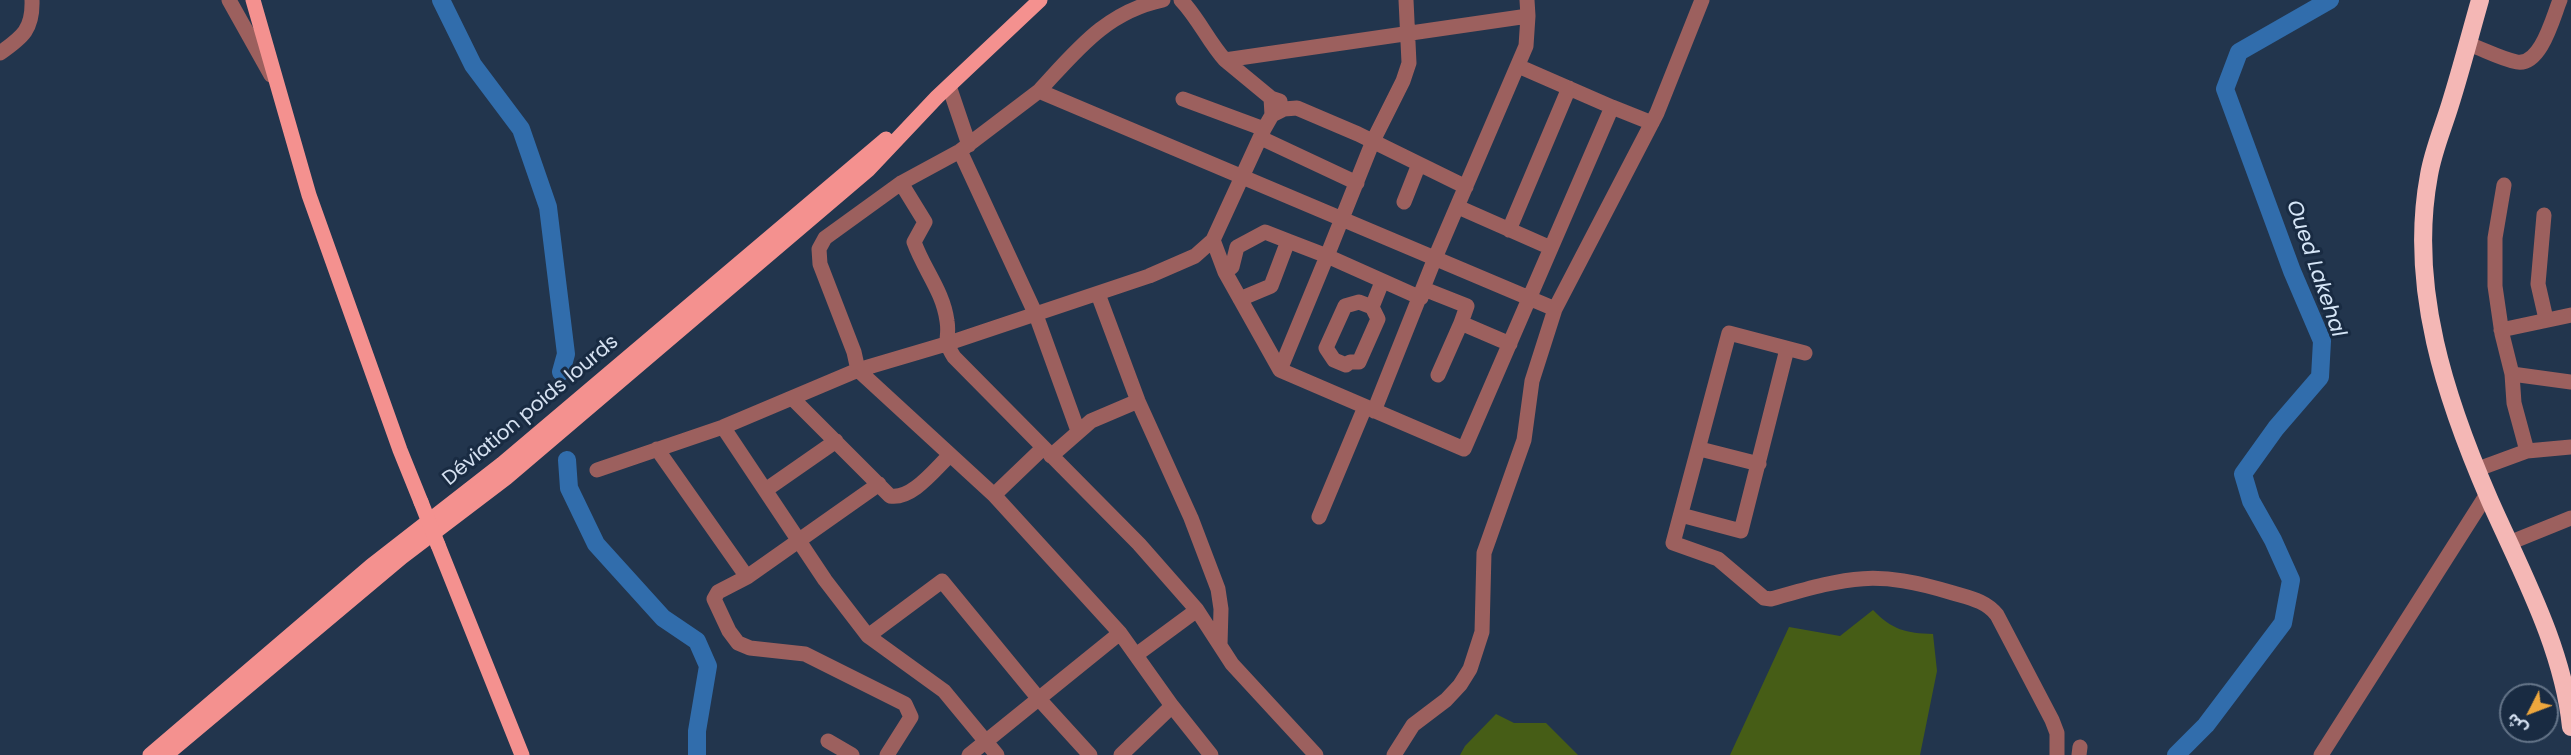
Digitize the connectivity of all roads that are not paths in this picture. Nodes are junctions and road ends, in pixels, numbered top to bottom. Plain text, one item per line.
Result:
1 (32, 0) edge
2 (229, 0) edge
3 (254, 0) edge
4 (1040, 0) edge
5 (1163, 0) edge
6 (1181, 0) edge
7 (1406, 0) edge
8 (1527, 0) edge
9 (1702, 0) edge
10 (2480, 0) edge
11 (2560, 0) edge
12 (1528, 16) junction
13 (1410, 33) junction
14 (2468, 44) junction
15 (0, 53) edge
16 (1226, 60) junction
17 (1518, 66) junction
18 (948, 86) junction
19 (279, 88) junction
20 (1569, 88) junction
21 (1039, 91) junction
22 (937, 97) junction
23 (1271, 98) junction
24 (1183, 99) dead end
25 (1612, 107) junction
26 (1297, 108) junction
27 (1272, 115) junction
28 (1652, 123) junction
29 (1262, 133) junction
30 (1373, 141) junction
31 (965, 148) junction
32 (1419, 164) junction
33 (1245, 176) junction
34 (901, 183) junction
35 (1357, 183) junction
36 (2504, 185) dead end
37 (1466, 187) junction
38 (1404, 202) dead end
39 (1458, 207) junction
40 (2544, 215) dead end
41 (1342, 218) junction
42 (1509, 230) junction
43 (1214, 240) junction
44 (1288, 241) junction
45 (1551, 248) junction
46 (1327, 256) junction
47 (1436, 258) junction
48 (1226, 272) junction
49 (1382, 282) junction
50 (1423, 293) junction
51 (1098, 294) junction
52 (1529, 297) junction
53 (1240, 299) junction
54 (1372, 307) dead end
55 (1555, 309) junction
56 (1036, 315) junction
57 (2571, 315) edge
58 (2546, 319) junction
59 (1461, 323) junction
60 (2501, 330) junction
61 (946, 344) junction
62 (1510, 344) junction
63 (1787, 349) junction
64 (1805, 353) dead end
65 (858, 370) junction
66 (1280, 370) junction
67 (2512, 374) junction
68 (1438, 375) dead end
69 (2571, 382) edge
70 (792, 398) junction
71 (1138, 401) junction
72 (1370, 409) junction
73 (723, 426) junction
74 (1078, 431) junction
75 (836, 441) junction
76 (2571, 447) edge
77 (657, 449) junction
78 (1700, 449) junction
79 (2527, 451) junction
80 (1047, 452) junction
81 (950, 455) junction
82 (1759, 464) junction
83 (2478, 469) junction
84 (597, 470) dead end
85 (879, 484) junction
86 (767, 489) junction
87 (2487, 494) junction
88 (994, 495) junction
89 (1681, 515) junction
90 (1319, 517) dead end
91 (2571, 518) edge
92 (800, 538) junction
93 (2509, 543) junction
94 (747, 577) junction
95 (1197, 610) junction
96 (1120, 633) junction
97 (867, 636) junction
98 (1220, 645) junction
99 (1136, 655) junction
100 (1039, 699) junction
101 (1172, 706) junction
102 (2571, 727) edge
103 (828, 741) dead end
104 (985, 742) junction
105 (889, 753) edge
106 (150, 755) edge
107 (166, 755) edge
108 (522, 755) edge
109 (852, 755) edge
110 (969, 755) edge
111 (997, 755) edge
112 (1090, 755) edge
113 (1121, 755) edge
114 (1210, 755) edge
115 (1316, 755) edge
116 (1395, 755) edge
117 (2057, 755) edge
118 (2321, 755) edge

1 - 15 street
2 - 19 street
3 - 19 main road
4 - 18 main road, Déviation poids lourds
5 - 21 street
6 - 16 street
7 - 13 street
8 - 12 street
9 - 28 street
10 - 14 highway
11 - 14 street
12 - 13 street
12 - 17 street
13 - 16 street
13 - 30 street
14 - 83 highway
16 - 23 street
17 - 20 street
17 - 37 street
18 - 22 main road, Déviation poids lourds
18 - 31 street
19 - 108 main road, bridge
20 - 25 street
20 - 42 street
21 - 31 street
21 - 33 street
22 - 106 main road, Déviation poids lourds
22 - 107 main road, Déviation poids lourds
23 - 26 street
23 - 27 street
24 - 29 street
25 - 28 street
25 - 45 street
26 - 27 street
26 - 30 street
27 - 29 street
28 - 55 street
29 - 33 street
29 - 35 street
30 - 32 street
30 - 35 street
31 - 34 street
31 - 56 street
32 - 37 street
32 - 38 street
33 - 41 street
33 - 43 street
34 - 61 street
34 - 65 street
35 - 41 street
36 - 60 street
37 - 39 street
39 - 42 street
39 - 47 street
40 - 58 street
41 - 46 street
41 - 47 street
42 - 45 street
43 - 48 street
43 - 51 street
44 - 46 street
44 - 48 street
44 - 53 street
45 - 52 street
46 - 49 street
46 - 66 street
47 - 50 street
47 - 52 street
48 - 53 street
49 - 50 street
49 - 54 street
50 - 59 street
50 - 72 street
51 - 56 street
51 - 71 street
52 - 55 street
52 - 62 street
53 - 66 street
55 - 116 street
56 - 61 street
56 - 74 street
57 - 58 street
58 - 60 street
59 - 62 street
59 - 68 street
60 - 67 street
61 - 65 street
61 - 80 street
62 - 72 street
63 - 64 street
63 - 78 street
63 - 82 street
65 - 70 street
65 - 81 street
66 - 72 street
67 - 69 street
67 - 79 street
70 - 73 street
70 - 75 street
71 - 74 street
71 - 98 street
72 - 90 street
73 - 77 street
73 - 86 street
74 - 80 street
75 - 85 street
75 - 86 street
76 - 79 street
77 - 84 street
77 - 94 street
78 - 82 street
78 - 89 street
79 - 83 street
80 - 88 street
80 - 95 street
81 - 85 street
81 - 88 street
82 - 89 street
83 - 87 highway
85 - 92 street
86 - 92 street
87 - 93 highway
87 - 118 street
88 - 96 street
89 - 117 street
91 - 93 street
92 - 94 street
92 - 97 street
93 - 102 highway
94 - 105 street
95 - 98 street
95 - 99 street
96 - 99 street
96 - 100 street
97 - 100 street
97 - 104 street
98 - 115 street
99 - 101 street
100 - 104 street
100 - 112 street
101 - 113 street
101 - 114 street
103 - 109 street
104 - 110 street
104 - 111 street

